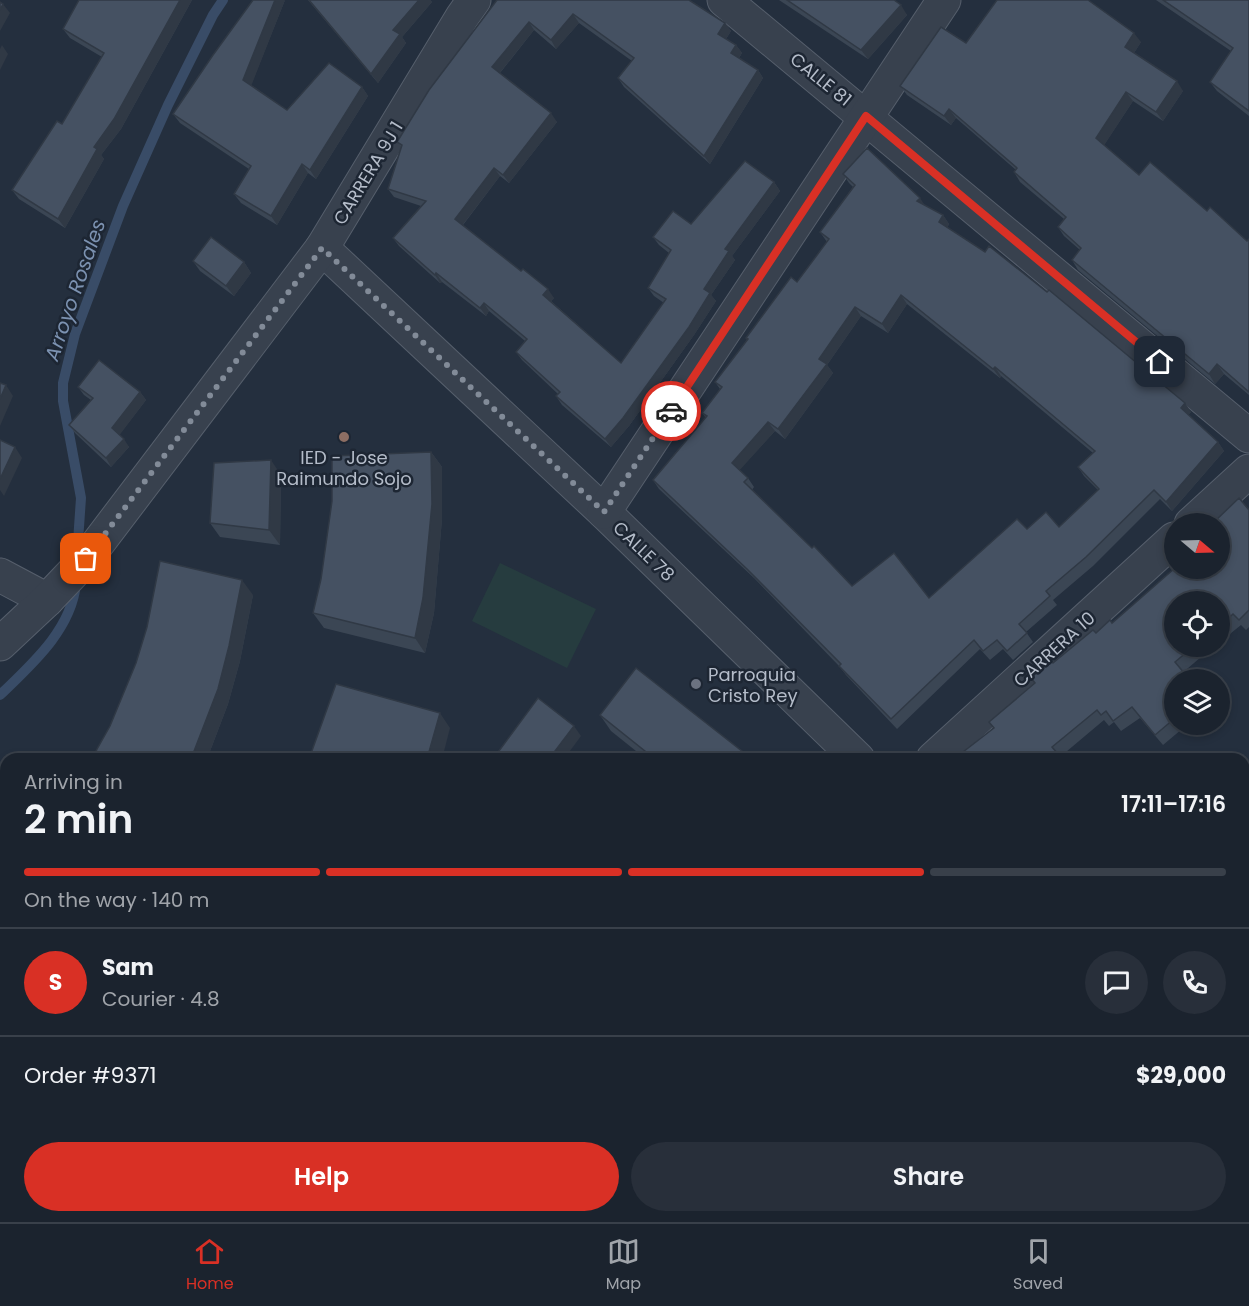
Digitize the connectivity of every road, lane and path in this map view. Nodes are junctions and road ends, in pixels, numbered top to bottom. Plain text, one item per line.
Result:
1 (474, 0) edge
2 (724, 0) edge
3 (944, 0) edge
4 (866, 116) junction
5 (322, 248) junction
6 (1249, 436) edge
7 (1249, 471) edge
8 (604, 512) junction
9 (1203, 513) edge
10 (1164, 548) edge
11 (0, 575) edge
12 (67, 579) junction
13 (0, 644) edge
14 (852, 753) edge
15 (940, 753) edge

1 - 5 street, CARRERA 9J 1
2 - 4 street, CALLE 81
3 - 4 street
4 - 6 street, CALLE 81
4 - 8 street
5 - 8 street, CALLE 78
5 - 12 street, CARRERA 9J 1
7 - 9 street
8 - 14 street, CALLE 78
10 - 15 street, CARRERA 10
11 - 12 street
12 - 13 street, CARRERA 9J 1

